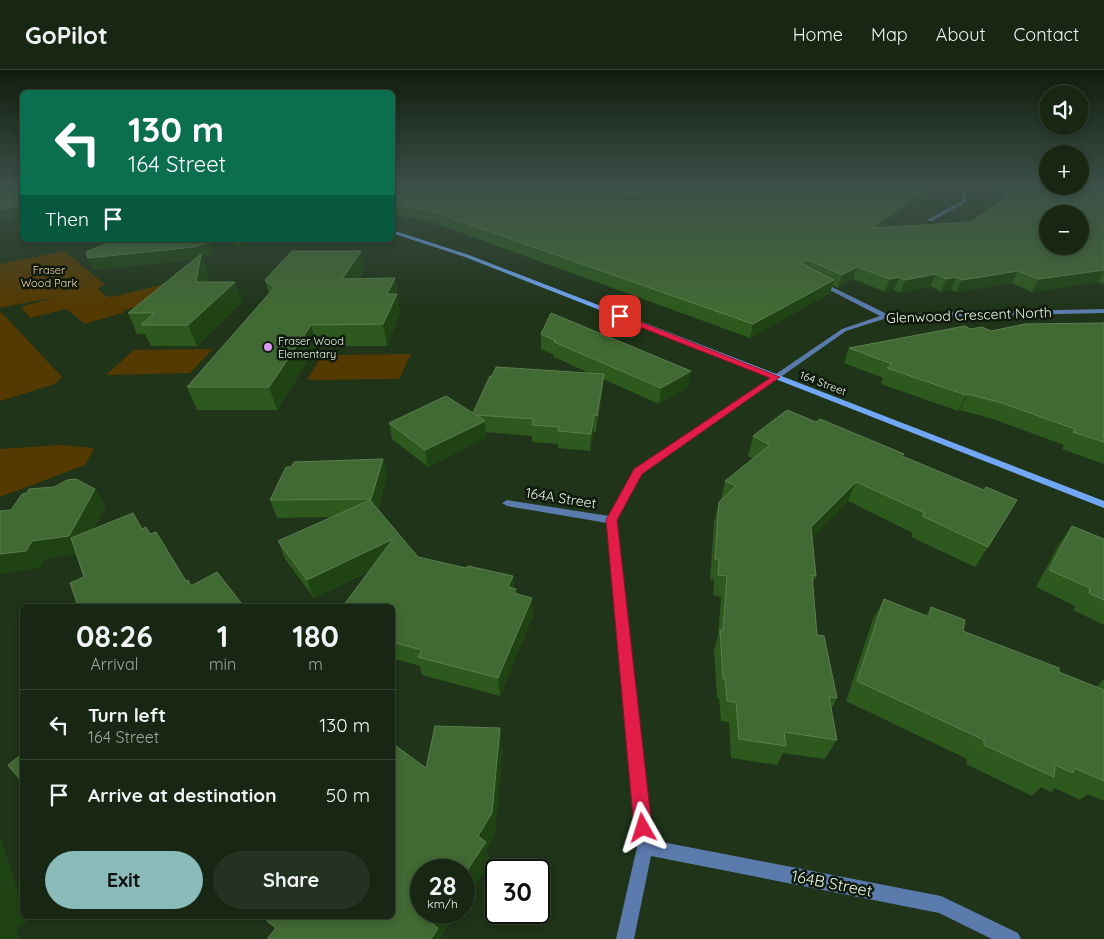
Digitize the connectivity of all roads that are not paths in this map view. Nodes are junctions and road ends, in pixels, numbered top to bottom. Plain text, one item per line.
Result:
1 (395, 232) edge
2 (813, 279) edge
3 (1104, 311) edge
4 (886, 316) junction
5 (776, 377) junction
6 (507, 503) dead end
7 (1104, 505) edge
8 (612, 520) junction
9 (645, 847) junction
10 (625, 939) edge
11 (1012, 939) edge

1 - 5 street, 164 Street
2 - 4 street
3 - 4 street, Glenwood Crescent North
4 - 5 street, Glenwood Crescent North
5 - 7 street, 164 Street
5 - 8 street, Glenwood Crescent North
6 - 8 street, 164A Street
8 - 9 street
9 - 10 street
9 - 11 street, 164B Street

